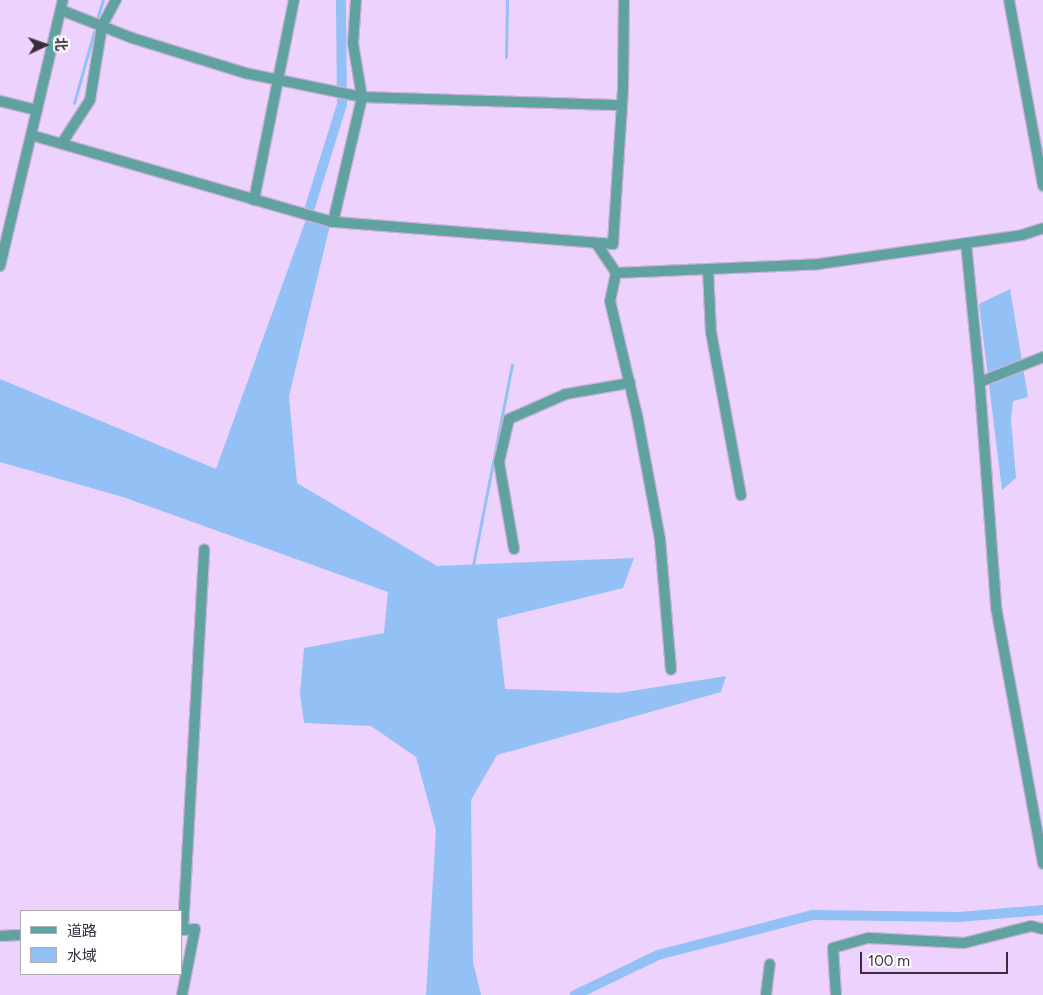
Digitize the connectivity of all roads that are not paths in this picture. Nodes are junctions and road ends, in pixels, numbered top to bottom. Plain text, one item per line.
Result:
1 (116, 0) edge
2 (294, 0) edge
3 (356, 0) edge
4 (624, 0) edge
5 (1009, 0) edge
6 (62, 5) edge
7 (102, 26) junction
8 (276, 81) junction
9 (362, 97) junction
10 (0, 101) edge
11 (622, 105) junction
12 (37, 110) junction
13 (31, 134) junction
14 (62, 144) junction
15 (1043, 186) edge
16 (254, 200) junction
17 (333, 222) junction
18 (1043, 228) edge
19 (596, 243) junction
20 (966, 243) junction
21 (0, 266) edge
22 (708, 269) junction
23 (616, 274) junction
24 (1043, 357) edge
25 (980, 382) junction
26 (630, 383) junction
27 (741, 495) dead end
28 (514, 548) dead end
29 (204, 550) dead end
30 (671, 670) dead end
31 (1043, 864) edge
32 (1043, 929) edge
33 (182, 930) edge
34 (20, 935) edge
35 (0, 936) edge
36 (770, 964) dead end
37 (182, 995) edge
38 (766, 995) edge
39 (836, 995) edge

1 - 7 street
2 - 8 street
3 - 9 street
4 - 11 street
5 - 15 street
6 - 7 street
6 - 12 street
7 - 8 street
7 - 14 street
8 - 9 street
8 - 16 street
9 - 11 street
9 - 17 street
10 - 12 street
11 - 19 street
12 - 13 street
13 - 14 street
13 - 21 street
14 - 16 street
16 - 17 street
17 - 19 street
18 - 20 street
19 - 23 street
20 - 22 street
20 - 25 street
22 - 23 street
22 - 27 street
23 - 26 street
24 - 25 street
25 - 31 street
26 - 28 street
26 - 30 street
29 - 33 street
32 - 39 street
33 - 37 street
34 - 35 street
36 - 38 street

